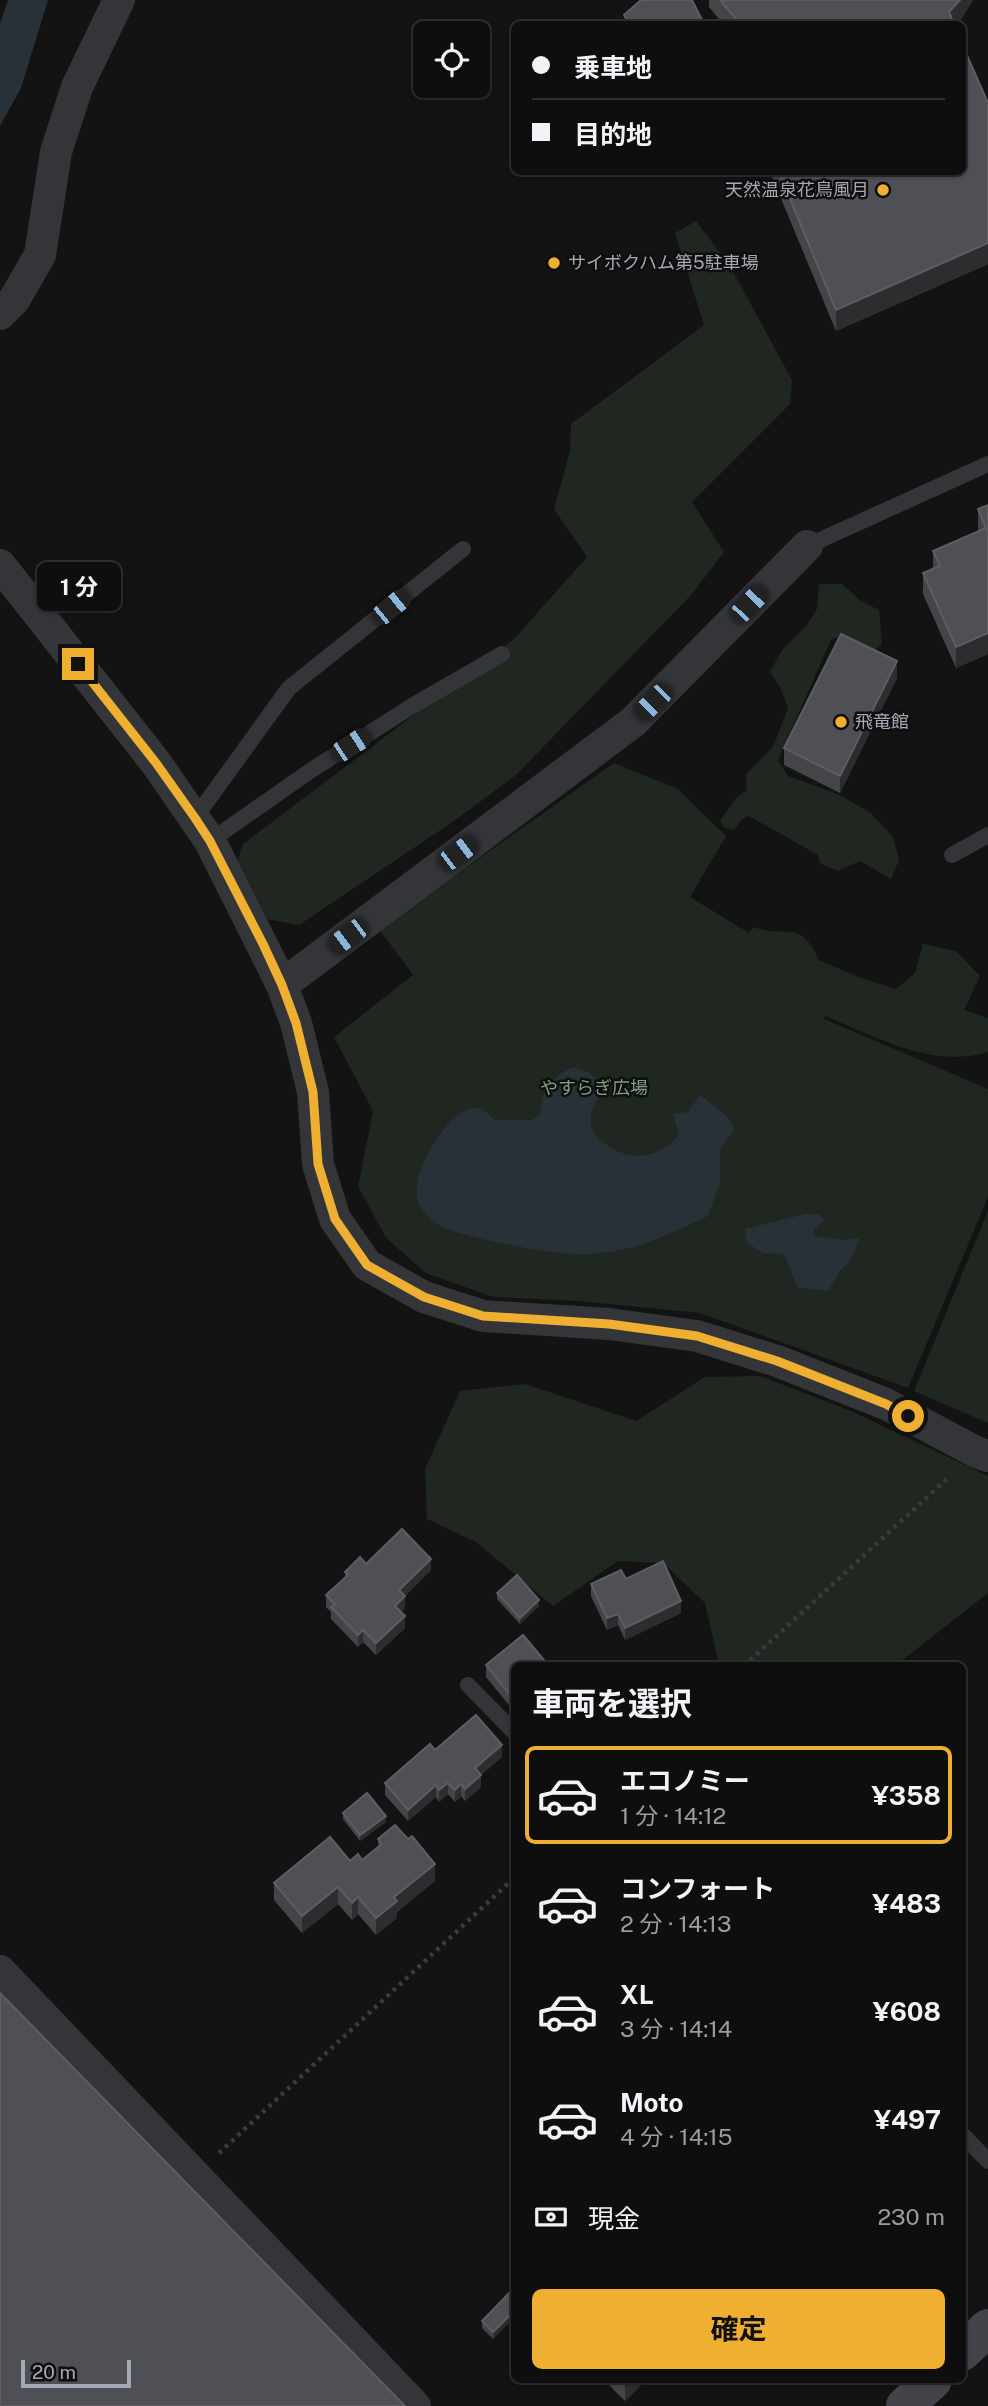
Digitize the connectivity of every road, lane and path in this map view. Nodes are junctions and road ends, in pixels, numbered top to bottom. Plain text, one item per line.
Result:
1 (119, 0) edge
2 (0, 314) edge
3 (988, 464) edge
4 (807, 546) joint
5 (463, 549) dead end
6 (0, 565) edge
7 (502, 654) dead end
8 (203, 830) junction
9 (988, 835) edge
10 (952, 855) dead end
11 (282, 985) junction
12 (982, 1454) edge
13 (748, 1662) edge
14 (468, 1685) dead end
15 (511, 1729) edge
16 (511, 1881) edge
17 (0, 1970) edge
18 (966, 2138) edge
19 (988, 2161) edge
20 (195, 2175) junction
21 (988, 2328) edge
22 (966, 2348) edge
23 (930, 2383) edge
24 (415, 2406) edge
25 (905, 2406) edge

1 - 2 street
3 - 4 lane
4 - 11 street
5 - 8 lane
6 - 8 street
7 - 8 lane
8 - 11 street
9 - 10 lane
11 - 12 street
12 - 13 path
14 - 15 lane
16 - 20 path
17 - 20 street
18 - 19 lane
20 - 24 street
21 - 22 street
23 - 25 street

